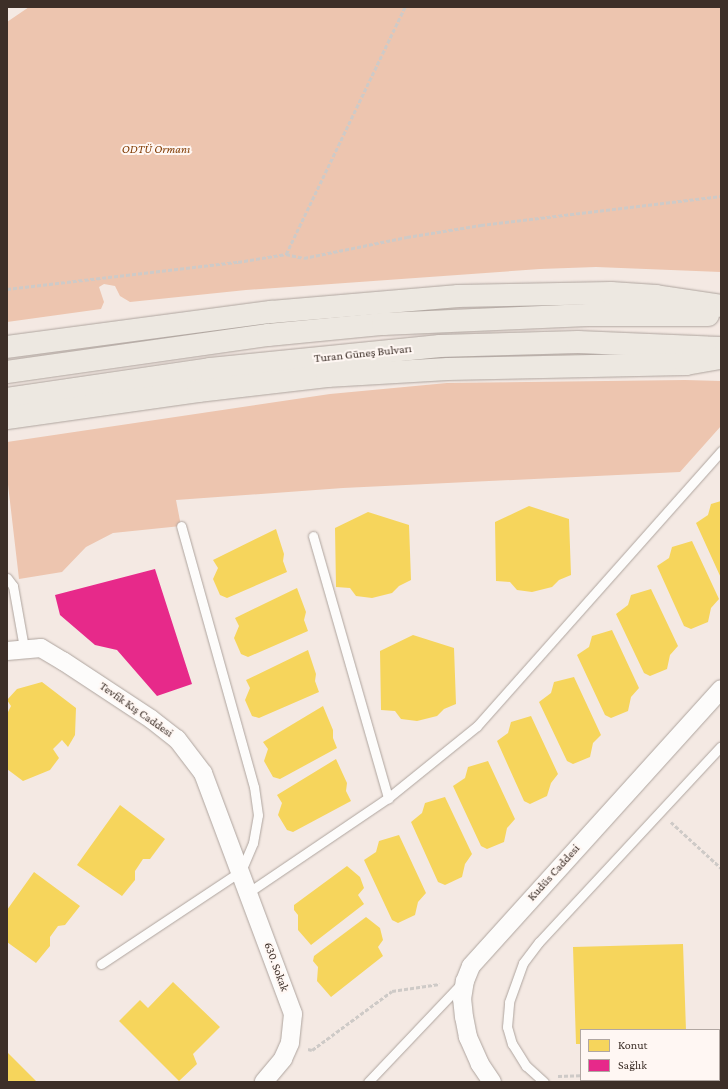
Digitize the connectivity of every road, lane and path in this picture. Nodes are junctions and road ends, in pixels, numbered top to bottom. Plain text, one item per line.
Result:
1 (406, 7) edge
2 (721, 196) edge
3 (286, 254) junction
4 (7, 289) edge
5 (721, 306) edge
6 (721, 315) edge
7 (7, 347) edge
8 (721, 348) edge
9 (721, 358) edge
10 (7, 372) edge
11 (7, 399) edge
12 (7, 418) edge
13 (721, 451) edge
14 (181, 526) dead end
15 (313, 536) dead end
16 (7, 578) edge
17 (15, 650) edge
18 (721, 689) edge
19 (721, 746) edge
20 (388, 798) junction
21 (659, 811) junction
22 (721, 868) edge
23 (241, 871) junction
24 (249, 892) junction
25 (101, 964) dead end
26 (465, 981) junction
27 (290, 1043) junction
28 (264, 1082) edge
29 (368, 1082) edge
30 (492, 1082) edge
31 (544, 1082) edge

1 - 3 path
2 - 3 path
3 - 4 path
5 - 7 main road
6 - 10 main road
8 - 11 main road, Turan Güneş Bulvarı
9 - 12 main road
13 - 20 lane
14 - 23 lane
15 - 20 lane
16 - 17 lane
17 - 23 street, Tevfik Kış Caddesi
18 - 26 street, Kudüs Caddesi
19 - 21 lane
20 - 24 lane
21 - 22 path
21 - 31 lane
23 - 24 street, Tevfik Kış Caddesi
23 - 25 lane
24 - 27 street, 630. Sokak
26 - 27 path
26 - 29 lane
26 - 30 street, Kudüs Caddesi
27 - 28 street, 630. Sokak

